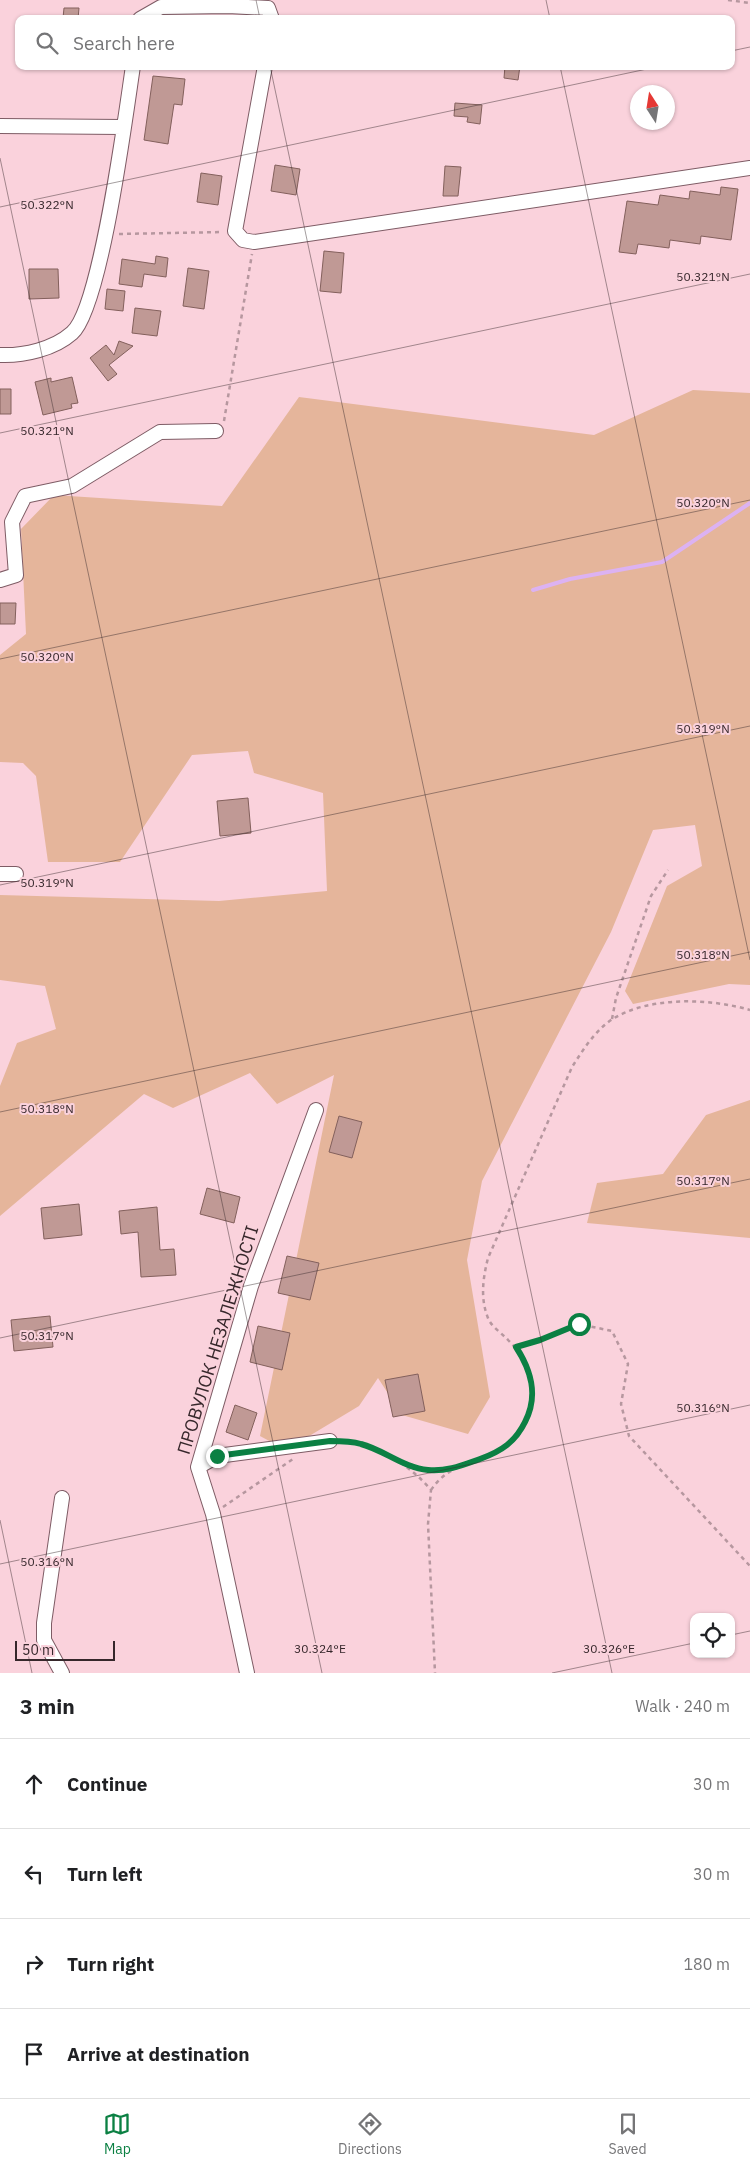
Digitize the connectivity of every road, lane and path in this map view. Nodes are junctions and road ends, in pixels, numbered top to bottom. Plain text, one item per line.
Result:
1 (728, 0) edge
2 (750, 3) edge
3 (147, 15) edge
4 (271, 15) edge
5 (132, 70) edge
6 (264, 70) edge
7 (0, 126) edge
8 (123, 127) junction
9 (750, 168) edge
10 (235, 231) junction
11 (105, 234) junction
12 (254, 242) junction
13 (0, 355) edge
14 (216, 431) joint
15 (0, 580) edge
16 (668, 870) dead end
17 (0, 874) edge
18 (16, 874) dead end
19 (750, 1010) edge
20 (612, 1020) junction
21 (316, 1110) dead end
22 (516, 1347) junction
23 (330, 1441) joint
24 (297, 1457) dead end
25 (399, 1461) junction
26 (198, 1468) junction
27 (454, 1468) junction
28 (431, 1490) junction
29 (62, 1498) dead end
30 (214, 1514) junction
31 (750, 1566) edge
32 (62, 1673) edge
33 (247, 1673) edge
34 (434, 1673) edge

1 - 2 path
3 - 4 street
5 - 8 street
6 - 10 street
7 - 8 street
8 - 11 street
9 - 12 street
10 - 11 path
10 - 12 street
11 - 13 street
12 - 14 path
14 - 15 street
16 - 20 path
17 - 18 street
19 - 20 path
20 - 22 path
21 - 26 street, ПРОВУЛОК НЕЗАЛЕЖНОСТІ
22 - 27 path
22 - 31 path
23 - 25 path
23 - 26 street
24 - 30 path
25 - 27 path
25 - 28 path
26 - 30 street, ПРОВУЛОК НЕЗАЛЕЖНОСТІ
27 - 28 path
28 - 34 path
29 - 32 street
30 - 33 street, ПРОВУЛОК НЕЗАЛЕЖНОСТІ

